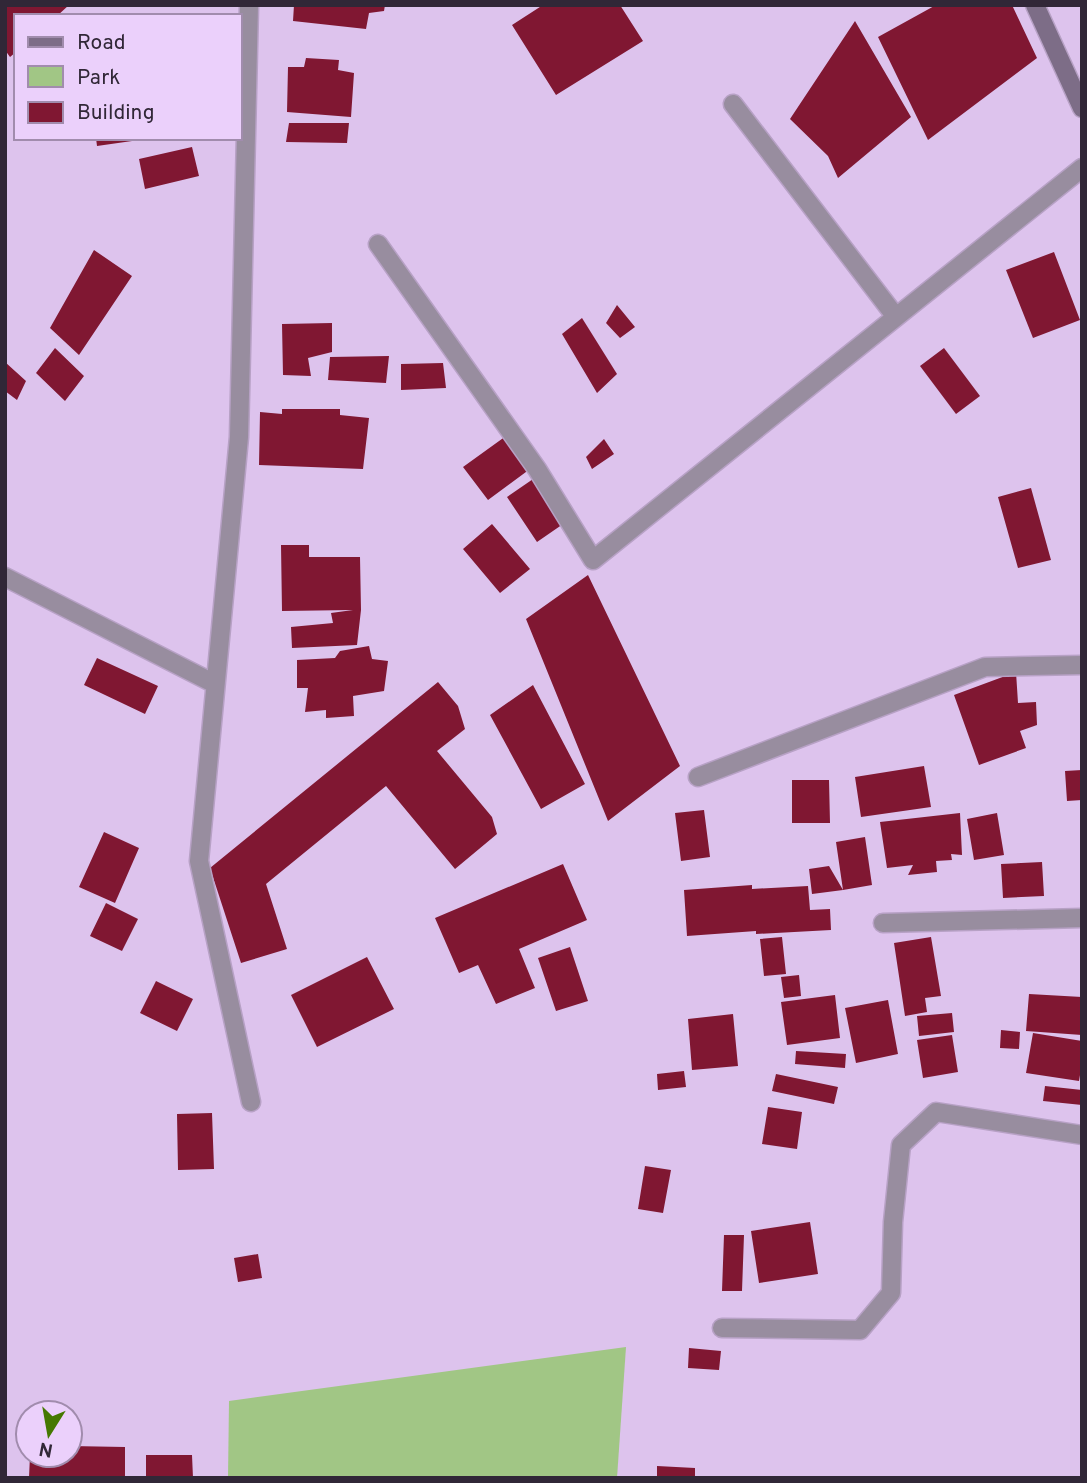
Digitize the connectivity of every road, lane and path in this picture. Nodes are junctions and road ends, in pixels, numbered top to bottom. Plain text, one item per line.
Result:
1 (249, 5) edge
2 (1035, 5) edge
3 (733, 104) dead end
4 (1082, 108) edge
5 (1082, 168) edge
6 (377, 244) dead end
7 (896, 317) junction
8 (5, 577) edge
9 (1082, 665) edge
10 (215, 684) junction
11 (698, 778) dead end
12 (1082, 918) edge
13 (883, 923) dead end
14 (251, 1102) dead end
15 (1082, 1135) edge
16 (722, 1328) dead end

1 - 10 street
2 - 4 main road
3 - 7 street
5 - 7 street
6 - 7 street
8 - 10 street
9 - 11 street
10 - 14 street
12 - 13 street
15 - 16 street

